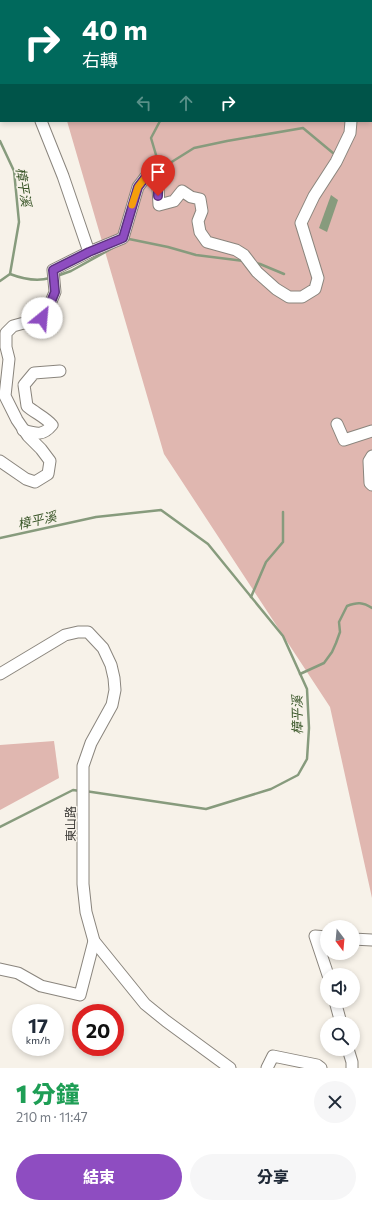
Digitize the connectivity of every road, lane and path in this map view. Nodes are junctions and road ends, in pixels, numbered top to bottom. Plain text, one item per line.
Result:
1 (41, 122) edge
2 (351, 122) edge
3 (89, 252) junction
4 (60, 371) dead end
5 (337, 424) dead end
6 (23, 430) junction
7 (372, 431) edge
8 (372, 456) edge
9 (0, 461) edge
10 (372, 485) edge
11 (0, 674) edge
12 (320, 936) edge
13 (360, 939) edge
14 (372, 940) edge
15 (94, 941) junction
16 (320, 951) edge
17 (0, 969) edge
18 (350, 1056) edge
19 (230, 1068) edge
20 (267, 1068) edge
21 (321, 1068) edge
22 (352, 1068) edge

1 - 3 street
2 - 3 street
3 - 6 street
4 - 6 street
5 - 7 street
6 - 9 street
8 - 10 street
11 - 15 street, 東山路
12 - 16 street
13 - 14 street
15 - 17 street
15 - 19 street, 東山路
18 - 22 street
20 - 21 street

